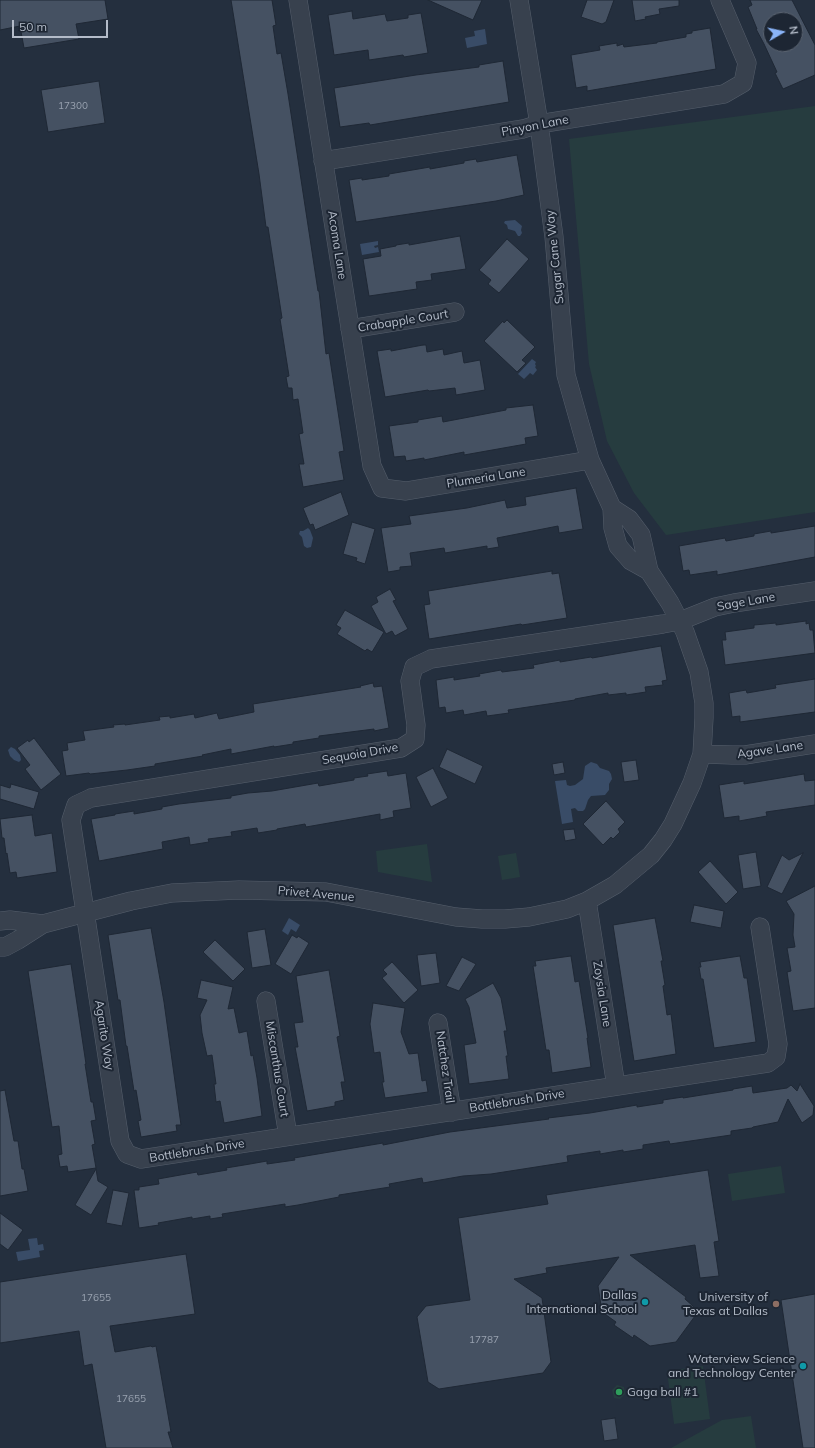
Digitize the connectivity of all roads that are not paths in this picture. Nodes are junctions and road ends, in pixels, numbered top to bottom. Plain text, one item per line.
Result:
1 (298, 0) edge
2 (519, 0) edge
3 (720, 0) edge
4 (539, 124) junction
5 (324, 161) junction
6 (456, 312) dead end
7 (350, 329) junction
8 (590, 460) junction
9 (382, 488) joint
10 (612, 508) junction
11 (649, 571) junction
12 (815, 591) edge
13 (680, 620) junction
14 (815, 744) edge
15 (702, 754) junction
16 (587, 901) junction
17 (85, 914) junction
18 (0, 921) edge
19 (43, 924) junction
20 (760, 927) dead end
21 (0, 947) edge
22 (266, 1001) dead end
23 (438, 1023) dead end
24 (616, 1086) junction
25 (452, 1112) junction
26 (288, 1136) junction
27 (127, 1154) joint

1 - 5 street, Acoma Lane
2 - 4 street, Sugar Cane Way
3 - 4 street, Pinyon Lane
4 - 5 street, Pinyon Lane
4 - 8 street, Sugar Cane Way
5 - 7 street, Acoma Lane
6 - 7 street, Crabapple Court
7 - 9 street, Acoma Lane
8 - 9 street, Plumeria Lane
8 - 10 street, Sugar Cane Way
10 - 11 street, Sugar Cane Way
10 - 11 street, Sugar Cane Way
11 - 13 street, Sugar Cane Way
12 - 13 street, Sage Lane
13 - 15 street, Sugar Cane Way
13 - 17 street, Sequoia Drive
14 - 15 street, Agave Lane
15 - 16 street, Sugar Cane Way
16 - 17 street, Privet Avenue
16 - 24 street, Zoysia Lane
17 - 19 street, Privet Avenue
17 - 27 street, Agarito Way
18 - 19 street, Privet Avenue
19 - 21 street, Privet Avenue
20 - 24 street, Bottlebrush Drive
22 - 26 street, Miscanthus Court
23 - 25 street, Natchez Trail
24 - 25 street, Bottlebrush Drive
25 - 26 street, Bottlebrush Drive
26 - 27 street, Bottlebrush Drive

